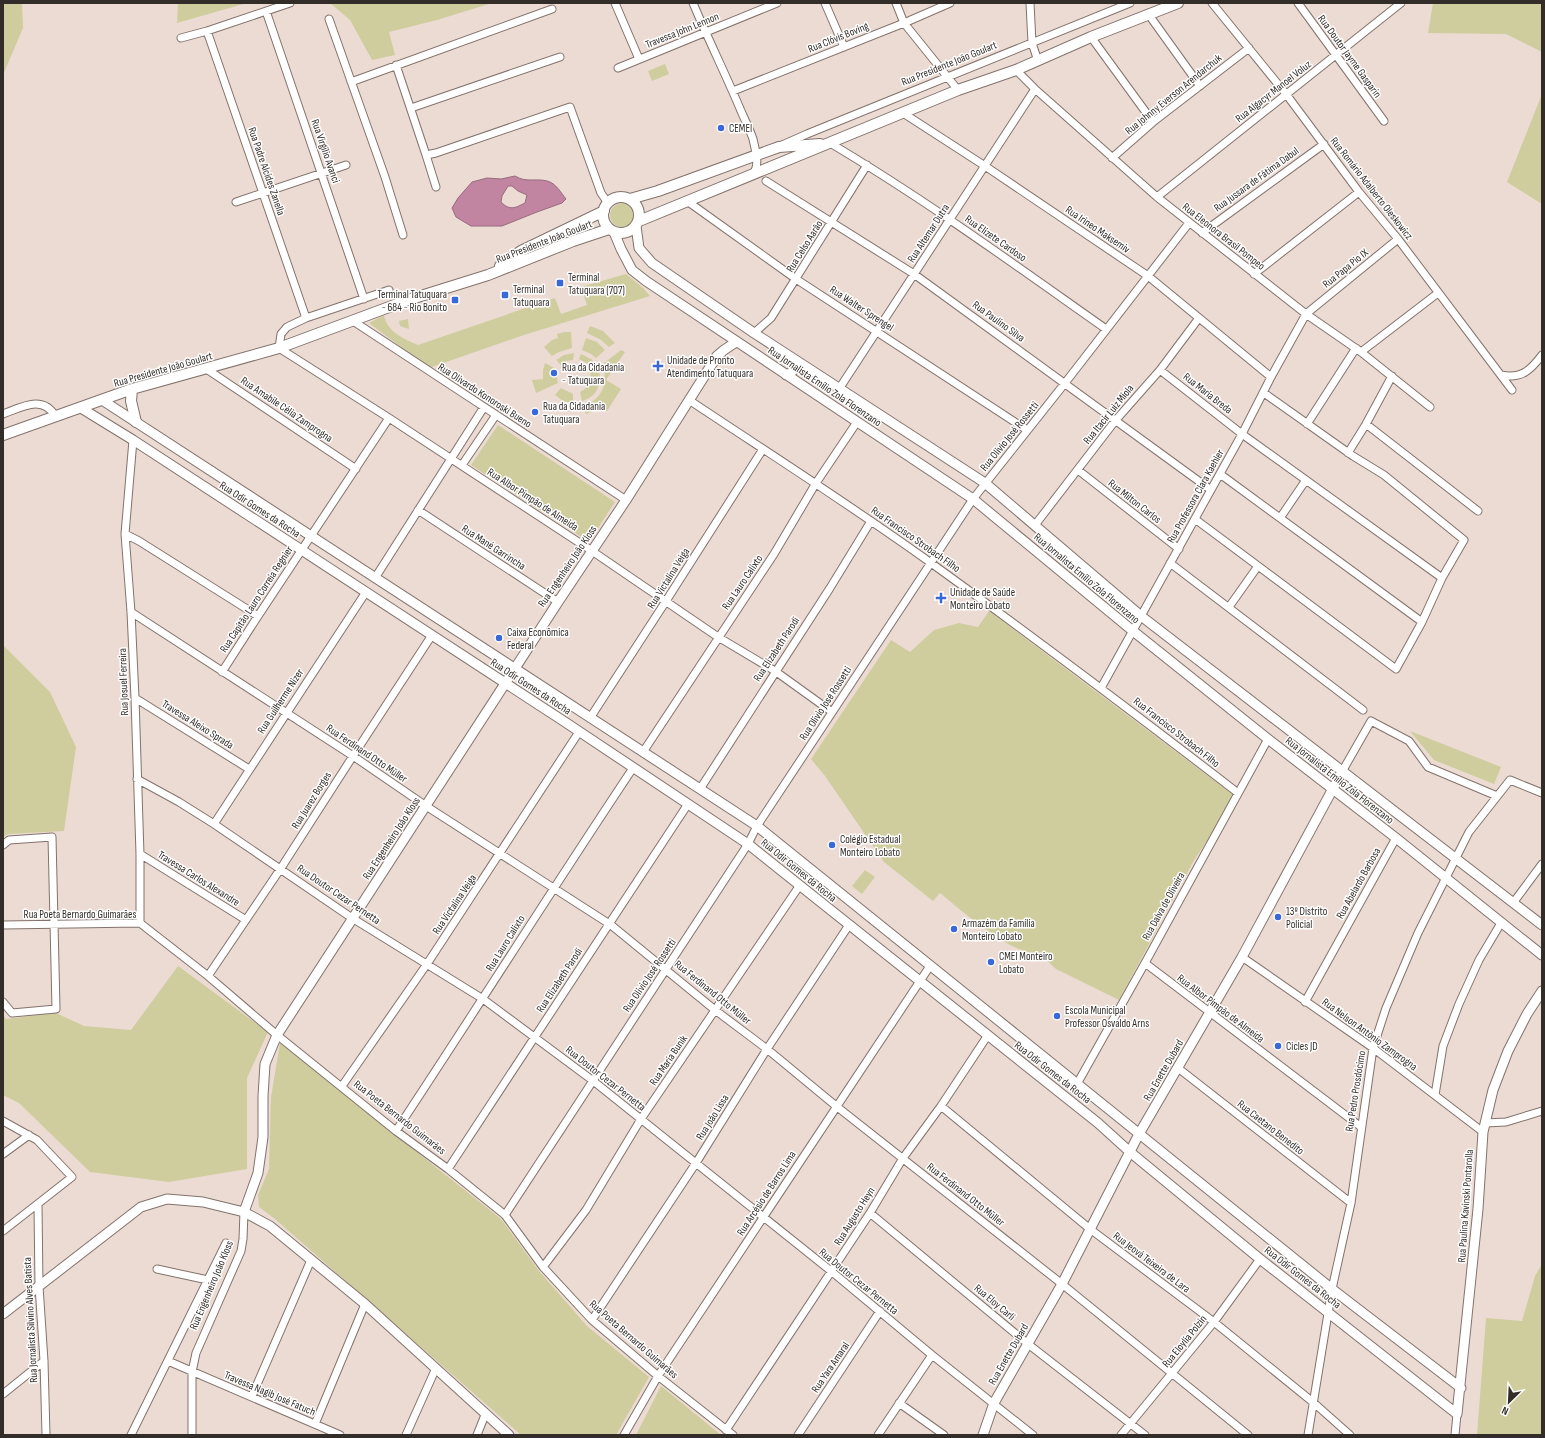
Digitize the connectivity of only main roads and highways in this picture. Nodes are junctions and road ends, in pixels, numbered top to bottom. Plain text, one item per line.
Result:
1 (1178, 3) edge
2 (830, 143) junction
3 (630, 199) junction
4 (606, 207) junction
5 (638, 224) junction
6 (612, 231) junction
7 (488, 275) junction
8 (132, 389) junction
9 (136, 422) road end
10 (3, 435) edge

1 - 2 main road, Rua Presidente João Goulart
2 - 3 main road, Rua Presidente João Goulart
2 - 5 main road, Rua Presidente João Goulart
3 - 4 main road, Rua Presidente João Goulart
3 - 5 main road
4 - 6 main road, Rua Presidente João Goulart
4 - 7 main road, Rua Presidente João Goulart
5 - 6 main road, Rua Presidente João Goulart
6 - 7 main road, Rua Presidente João Goulart
7 - 8 main road, Rua Presidente João Goulart
8 - 9 main road
8 - 10 main road, Rua Presidente João Goulart

